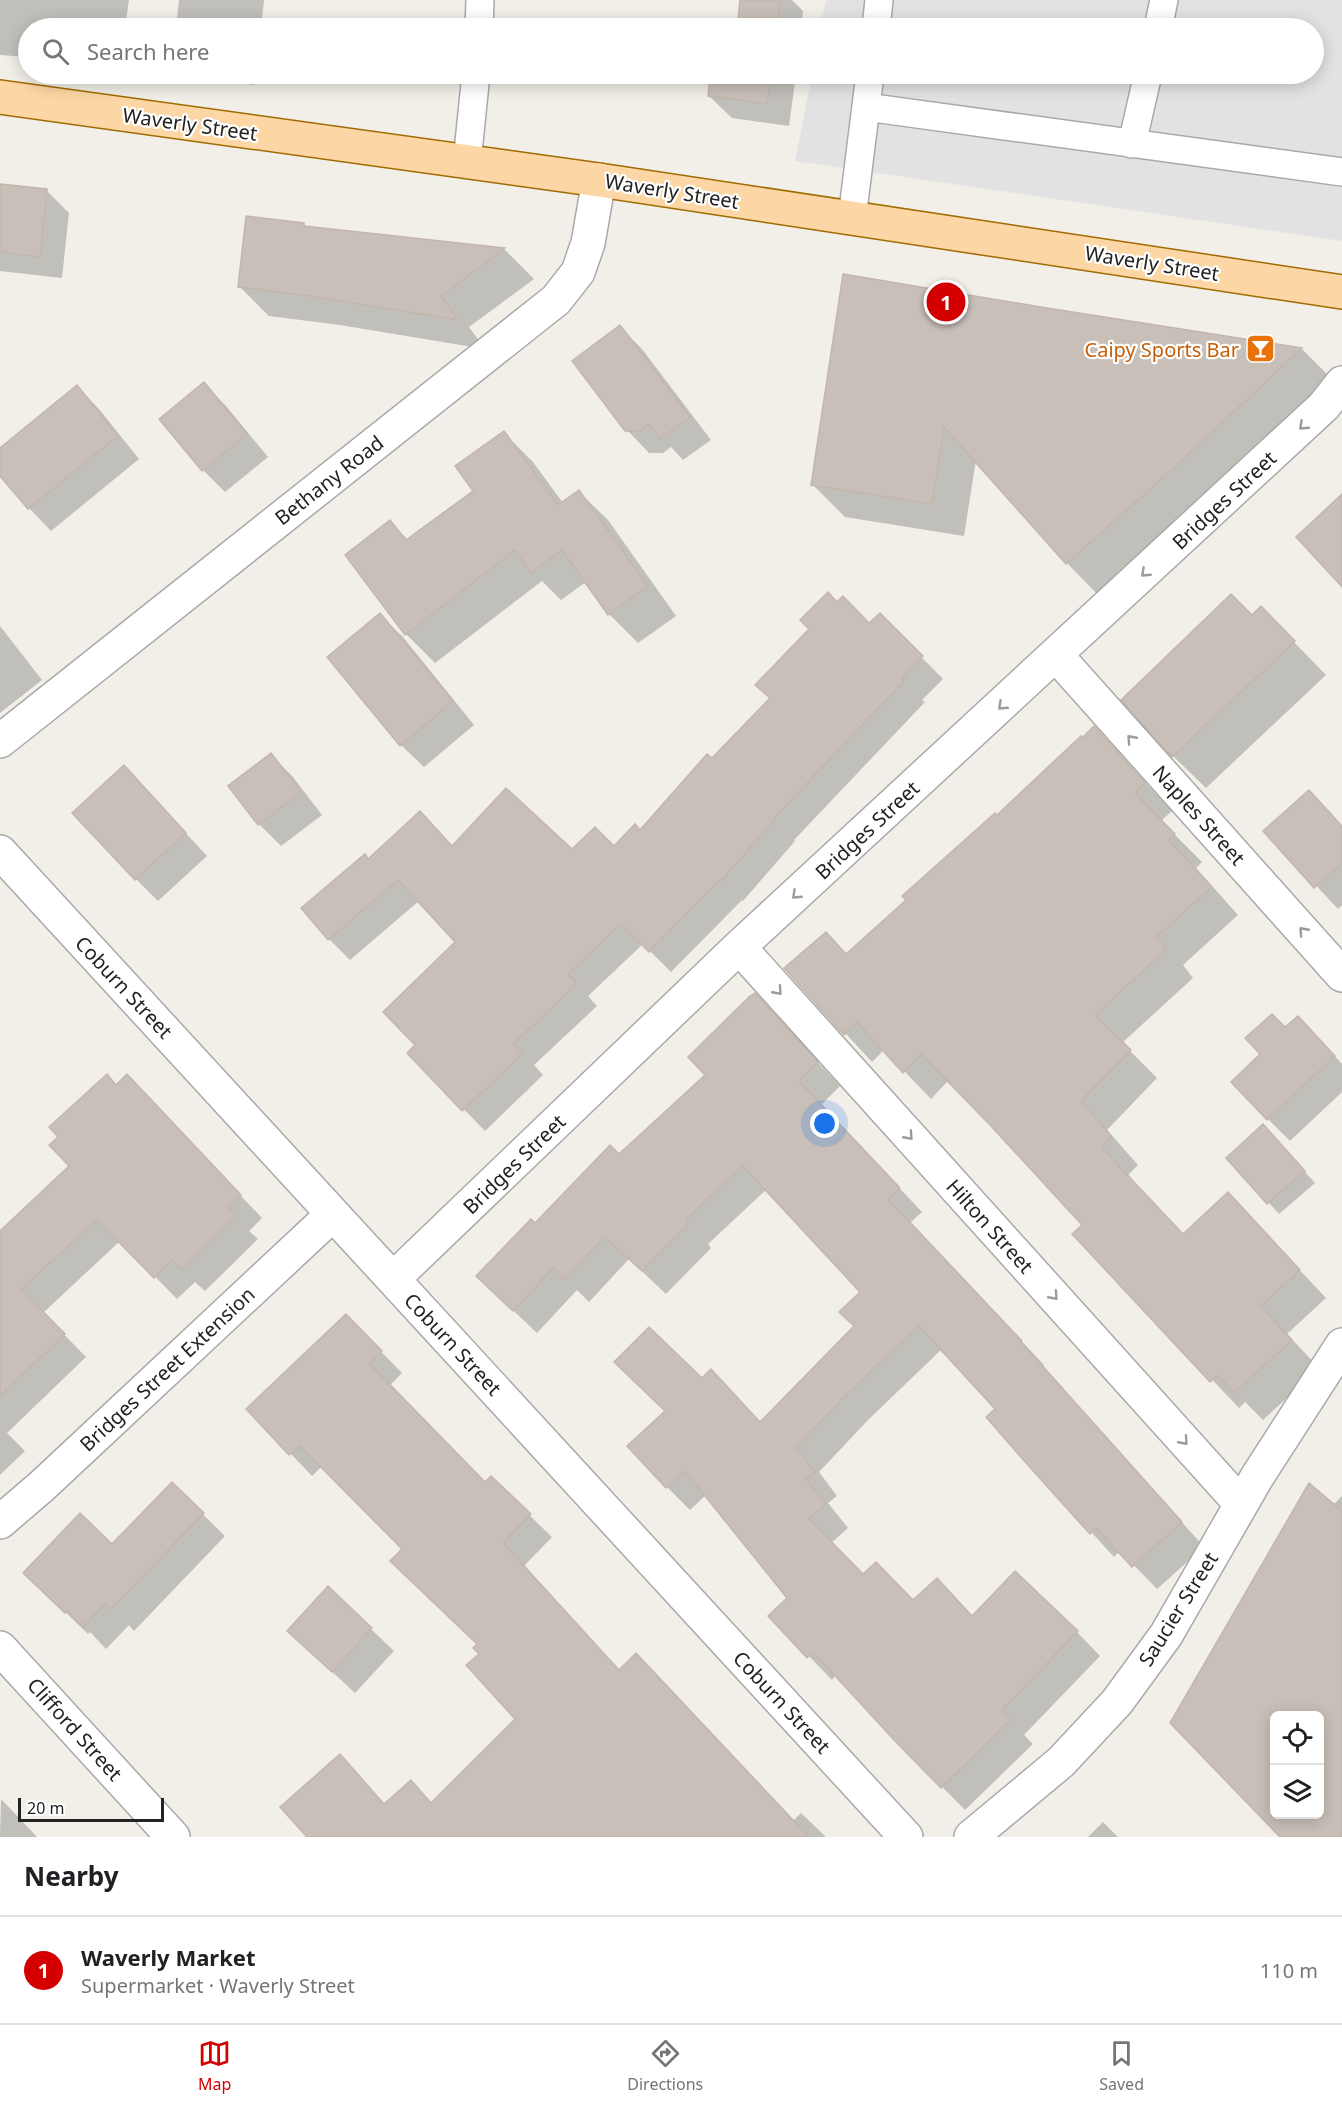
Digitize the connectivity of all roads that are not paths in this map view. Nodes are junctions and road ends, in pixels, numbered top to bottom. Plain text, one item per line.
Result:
1 (480, 0) edge
2 (879, 0) edge
3 (1164, 0) edge
4 (479, 18) edge
5 (877, 18) edge
6 (1160, 18) edge
7 (475, 84) edge
8 (869, 84) edge
9 (1146, 84) edge
10 (0, 97) edge
11 (866, 107) junction
12 (1132, 144) junction
13 (467, 162) junction
14 (1342, 172) edge
15 (598, 180) junction
16 (852, 218) junction
17 (1342, 292) edge
18 (1342, 383) edge
19 (1056, 655) junction
20 (0, 741) edge
21 (0, 852) edge
22 (739, 947) junction
23 (1342, 975) edge
24 (333, 1214) junction
25 (393, 1279) junction
26 (1342, 1345) edge
27 (1241, 1504) junction
28 (0, 1522) edge
29 (0, 1648) edge
30 (173, 1837) edge
31 (906, 1837) edge
32 (971, 1837) edge

1 - 4 lane
2 - 5 lane
3 - 6 lane
7 - 13 lane
8 - 11 lane
9 - 12 lane
10 - 13 main road, Waverly Street
11 - 12 lane
11 - 16 lane
12 - 14 lane
13 - 15 main road, Waverly Street
15 - 16 main road, Waverly Street
15 - 20 street, Bethany Road
16 - 17 main road, Waverly Street
18 -> 19 street, Bridges Street
19 -> 22 street, Bridges Street
23 -> 19 street, Naples Street
21 - 24 street, Coburn Street
22 - 25 street, Bridges Street
22 -> 27 street, Hilton Street
24 - 25 street, Coburn Street
24 - 28 street, Bridges Street Extension
25 - 31 street, Coburn Street
26 - 27 street, Saucier Street
27 - 32 street, Saucier Street
29 - 30 street, Clifford Street

